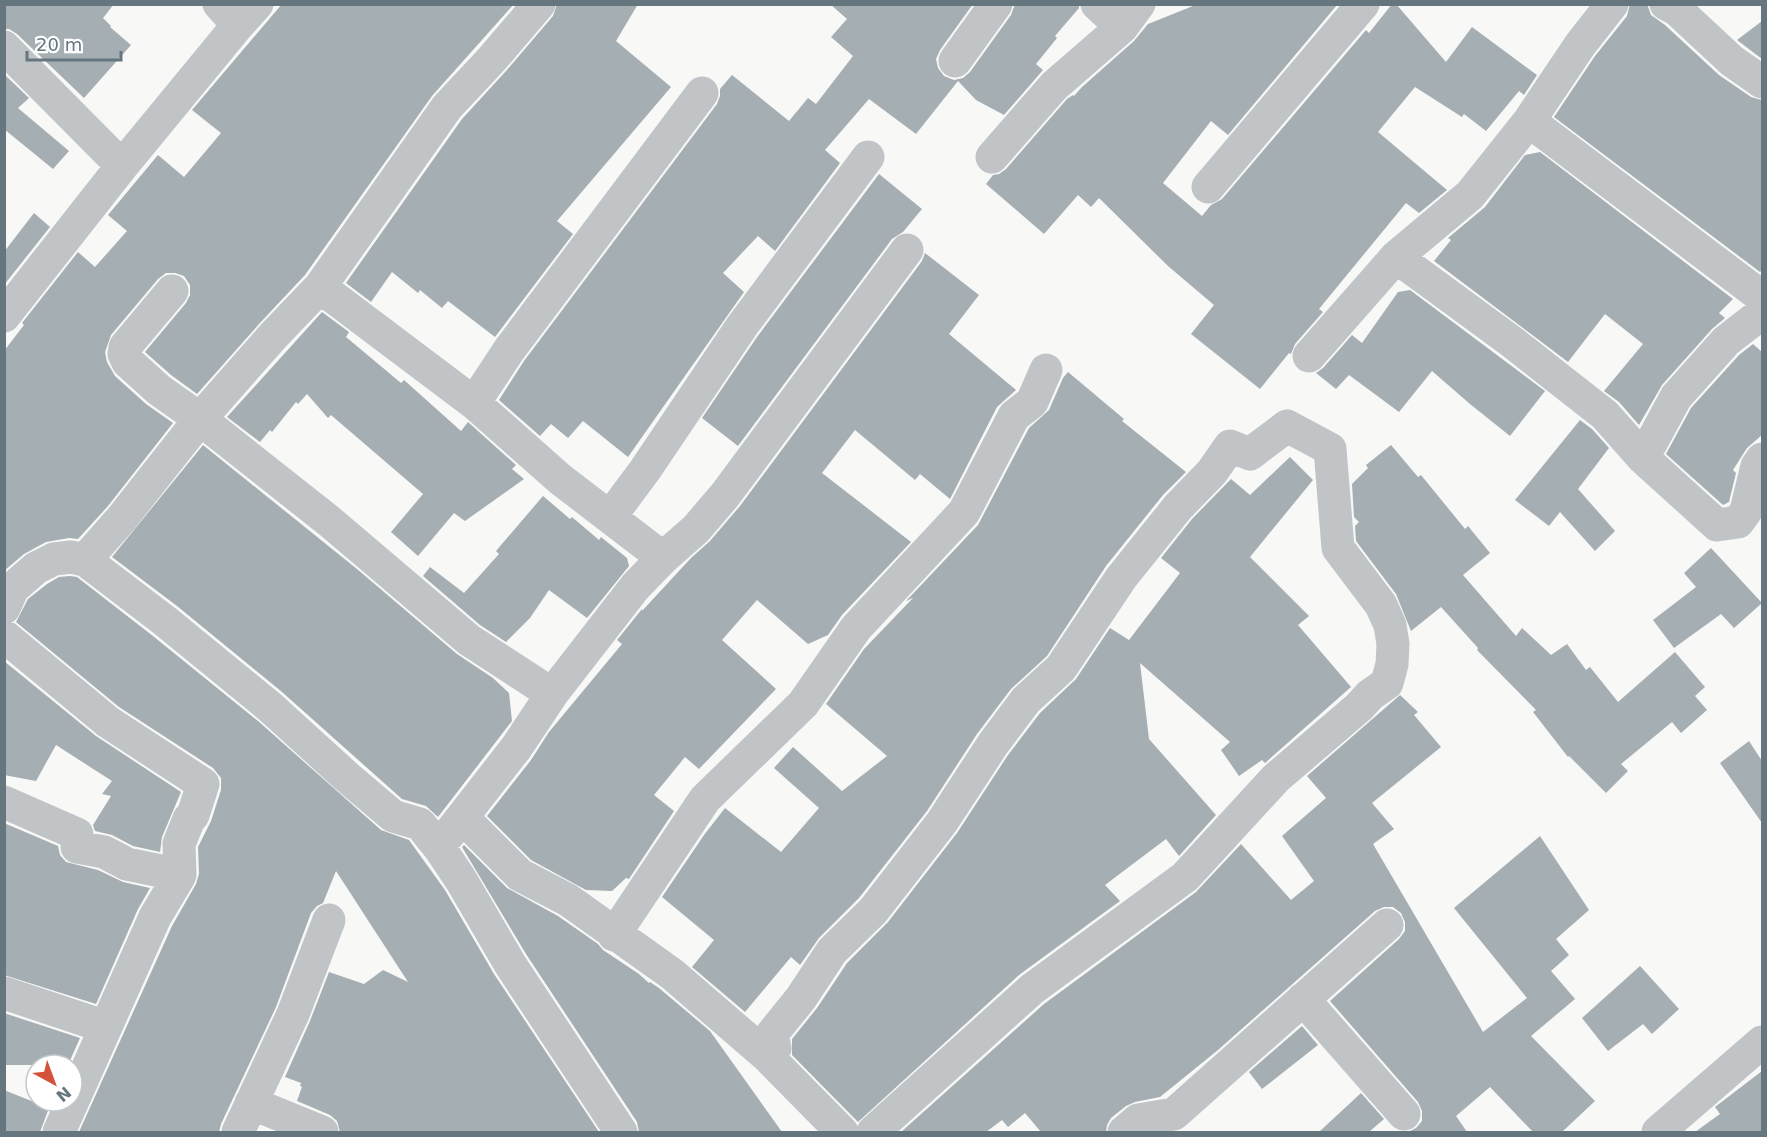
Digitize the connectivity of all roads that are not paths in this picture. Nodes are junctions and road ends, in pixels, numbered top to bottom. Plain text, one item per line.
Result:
1 (539, 4) edge
2 (996, 4) edge
3 (1097, 4) edge
4 (1363, 4) edge
5 (1612, 4) edge
6 (1666, 4) edge
7 (238, 11) edge
8 (1130, 16) edge
9 (4, 47) edge
10 (955, 61) dead end
11 (1762, 82) edge
12 (702, 93) dead end
13 (1529, 121) junction
14 (868, 157) dead end
15 (992, 157) dead end
16 (122, 166) junction
17 (1208, 187) dead end
18 (907, 250) dead end
19 (1396, 257) junction
20 (320, 287) junction
21 (172, 291) dead end
22 (1762, 297) edge
23 (6, 311) edge
24 (1762, 314) edge
25 (1309, 356) dead end
26 (1046, 370) dead end
27 (474, 403) junction
28 (200, 419) junction
29 (1643, 458) junction
30 (1762, 459) edge
31 (609, 517) junction
32 (663, 558) junction
33 (85, 560) junction
34 (4, 608) edge
35 (4, 636) edge
36 (552, 694) junction
37 (4, 802) edge
38 (463, 819) junction
39 (438, 846) junction
40 (180, 875) junction
41 (329, 920) dead end
42 (1388, 925) dead end
43 (614, 934) junction
44 (4, 993) edge
45 (1303, 999) junction
46 (106, 1027) junction
47 (1762, 1042) edge
48 (767, 1056) junction
49 (251, 1103) junction
50 (1404, 1114) dead end
51 (1181, 1123) edge
52 (59, 1132) edge
53 (238, 1132) edge
54 (322, 1132) edge
55 (621, 1132) edge
56 (842, 1132) edge
57 (873, 1132) edge
58 (1124, 1132) edge
59 (1658, 1132) edge

1 - 20 street
2 - 10 street
3 - 8 street
4 - 17 street
5 - 13 street
6 - 11 street
7 - 16 street
8 - 15 street
9 - 16 street
12 - 27 street
13 - 19 street
13 - 22 street
14 - 31 street
16 - 23 street
18 - 32 street
19 - 25 street
19 - 29 street
20 - 27 street
20 - 28 street
21 - 28 street
24 - 29 street
26 - 43 street
27 - 31 street
28 - 33 street
28 - 36 street
29 - 30 street
31 - 32 street
32 - 36 street
33 - 34 street
33 - 39 street
35 - 40 street
36 - 38 street
37 - 40 street
38 - 39 street
38 - 43 street
39 - 55 street
40 - 46 street
41 - 49 street
42 - 45 street
43 - 48 street
44 - 46 street
45 - 50 street
45 - 51 street
46 - 52 street
47 - 59 street
48 - 56 street
48 - 57 street
49 - 53 street
49 - 54 street
51 - 58 street

